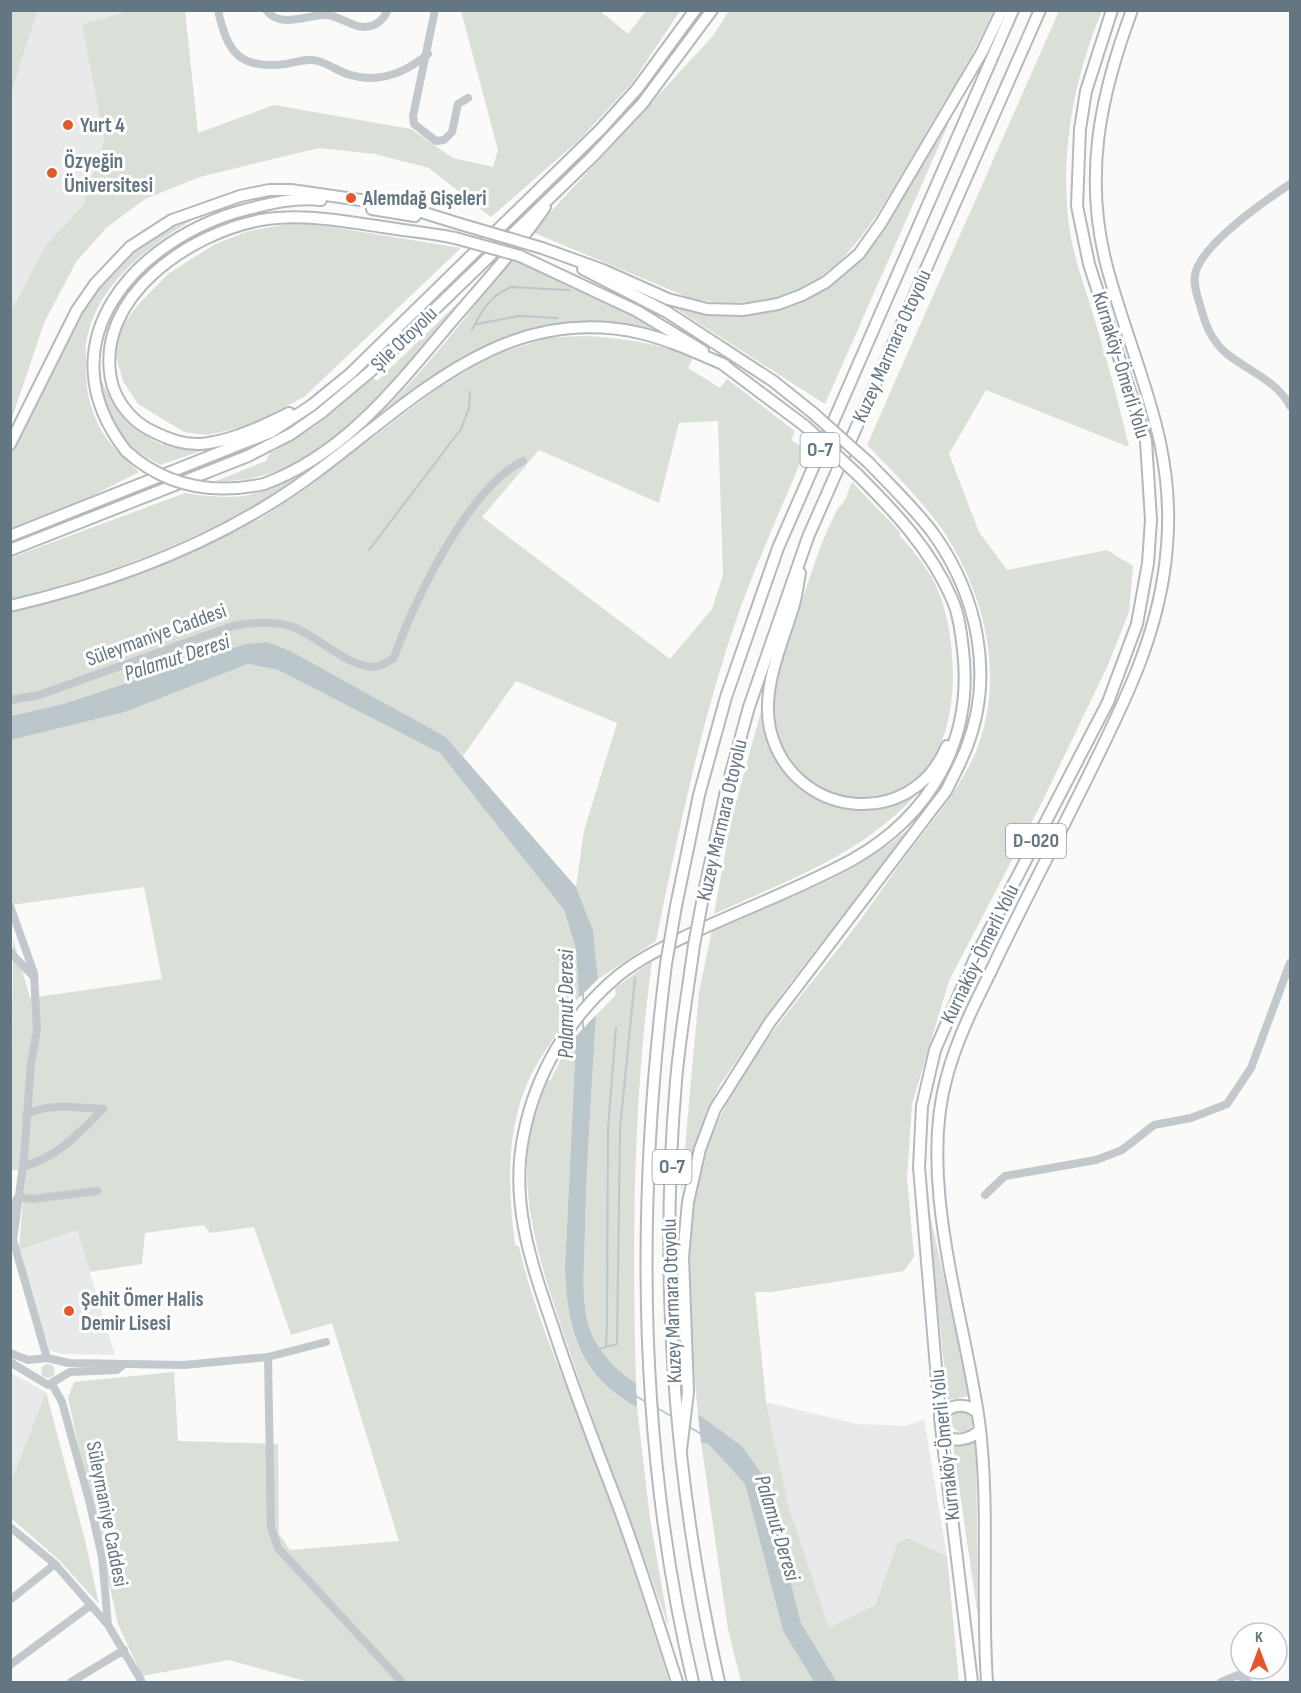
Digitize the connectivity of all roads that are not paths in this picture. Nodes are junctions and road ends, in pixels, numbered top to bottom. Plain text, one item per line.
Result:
1 (218, 10) edge
2 (267, 10) edge
3 (388, 10) edge
4 (435, 10) edge
5 (695, 10) edge
6 (712, 10) edge
7 (1002, 10) edge
8 (1013, 10) edge
9 (1040, 10) edge
10 (1112, 10) edge
11 (1132, 10) edge
12 (428, 54) junction
13 (468, 98) dead end
14 (1290, 184) edge
15 (557, 188) junction
16 (460, 224) junction
17 (542, 248) junction
18 (725, 365) junction
19 (350, 374) junction
20 (1290, 406) edge
21 (10, 444) edge
22 (523, 461) dead end
23 (10, 536) edge
24 (808, 537) junction
25 (10, 550) edge
26 (10, 606) edge
27 (10, 700) edge
28 (962, 717) junction
29 (10, 906) edge
30 (10, 952) edge
31 (1290, 963) edge
32 (34, 978) junction
33 (26, 1115) junction
34 (23, 1167) junction
35 (97, 1191) dead end
36 (985, 1195) dead end
37 (18, 1197) junction
38 (10, 1212) edge
39 (326, 1342) dead end
40 (268, 1358) junction
41 (49, 1359) junction
42 (11, 1360) edge
43 (123, 1365) junction
44 (36, 1378) junction
45 (56, 1381) junction
46 (977, 1412) junction
47 (940, 1418) junction
48 (980, 1430) junction
49 (942, 1433) junction
50 (681, 1450) junction
51 (10, 1527) edge
52 (56, 1564) junction
53 (10, 1600) edge
54 (91, 1605) junction
55 (108, 1625) junction
56 (124, 1650) junction
57 (10, 1665) edge
58 (70, 1683) edge
59 (142, 1683) edge
60 (402, 1683) edge
61 (676, 1683) edge
62 (693, 1683) edge
63 (719, 1683) edge
64 (972, 1683) edge
65 (987, 1683) edge
66 (1221, 1683) edge
67 (1248, 1683) edge

1 - 12 street
2 - 3 street
4 - 12 street
5 - 19 highway, Şile Otoyolu
6 - 15 highway, Şile Otoyolu
7 - 17 highway
8 - 62 highway, Kuzey Marmara Otoyolu / O-7, bridge
9 - 24 highway, Kuzey Marmara Otoyolu / O-7
10 - 47 highway, Kurnaköy-Ömerli Yolu / D-020
11 - 46 highway, Kurnaköy-Ömerli Yolu / D-020
12 - 13 street
14 - 20 street
15 - 16 highway, bridge
15 - 25 highway, Şile Otoyolu
16 - 17 highway, bridge
16 - 21 highway
17 - 50 highway, bridge
18 - 19 highway, bridge
18 - 26 highway
18 - 28 highway, bridge
19 - 23 highway, Şile Otoyolu
22 - 27 street, Süleymaniye Caddesi
24 - 28 highway
24 - 50 highway, Kuzey Marmara Otoyolu / O-7, bridge
28 - 61 highway
29 - 32 street
30 - 32 street
31 - 36 street
32 - 33 street
33 - 34 street
33 - 34 street
34 - 37 street
35 - 37 street
37 - 38 street
37 - 41 street
39 - 40 street
40 - 43 street
40 - 60 street
41 - 42 street
41 - 43 street
41 - 44 street
41 - 45 street
42 - 44 street
43 - 45 street
44 - 45 street
45 - 55 street, Süleymaniye Caddesi
46 - 47 highway
46 - 48 highway, Kurnaköy-Ömerli Yolu / D-020
47 - 49 highway, Kurnaköy-Ömerli Yolu / D-020
48 - 49 highway
48 - 65 highway, Kurnaköy-Ömerli Yolu / D-020
49 - 64 highway, Kurnaköy-Ömerli Yolu / D-020
50 - 63 highway, Kuzey Marmara Otoyolu / O-7
51 - 52 street
52 - 53 street
52 - 54 street
54 - 55 street
54 - 57 street
55 - 56 street, Süleymaniye Caddesi
56 - 58 street
56 - 59 street, Süleymaniye Caddesi
66 - 67 street

